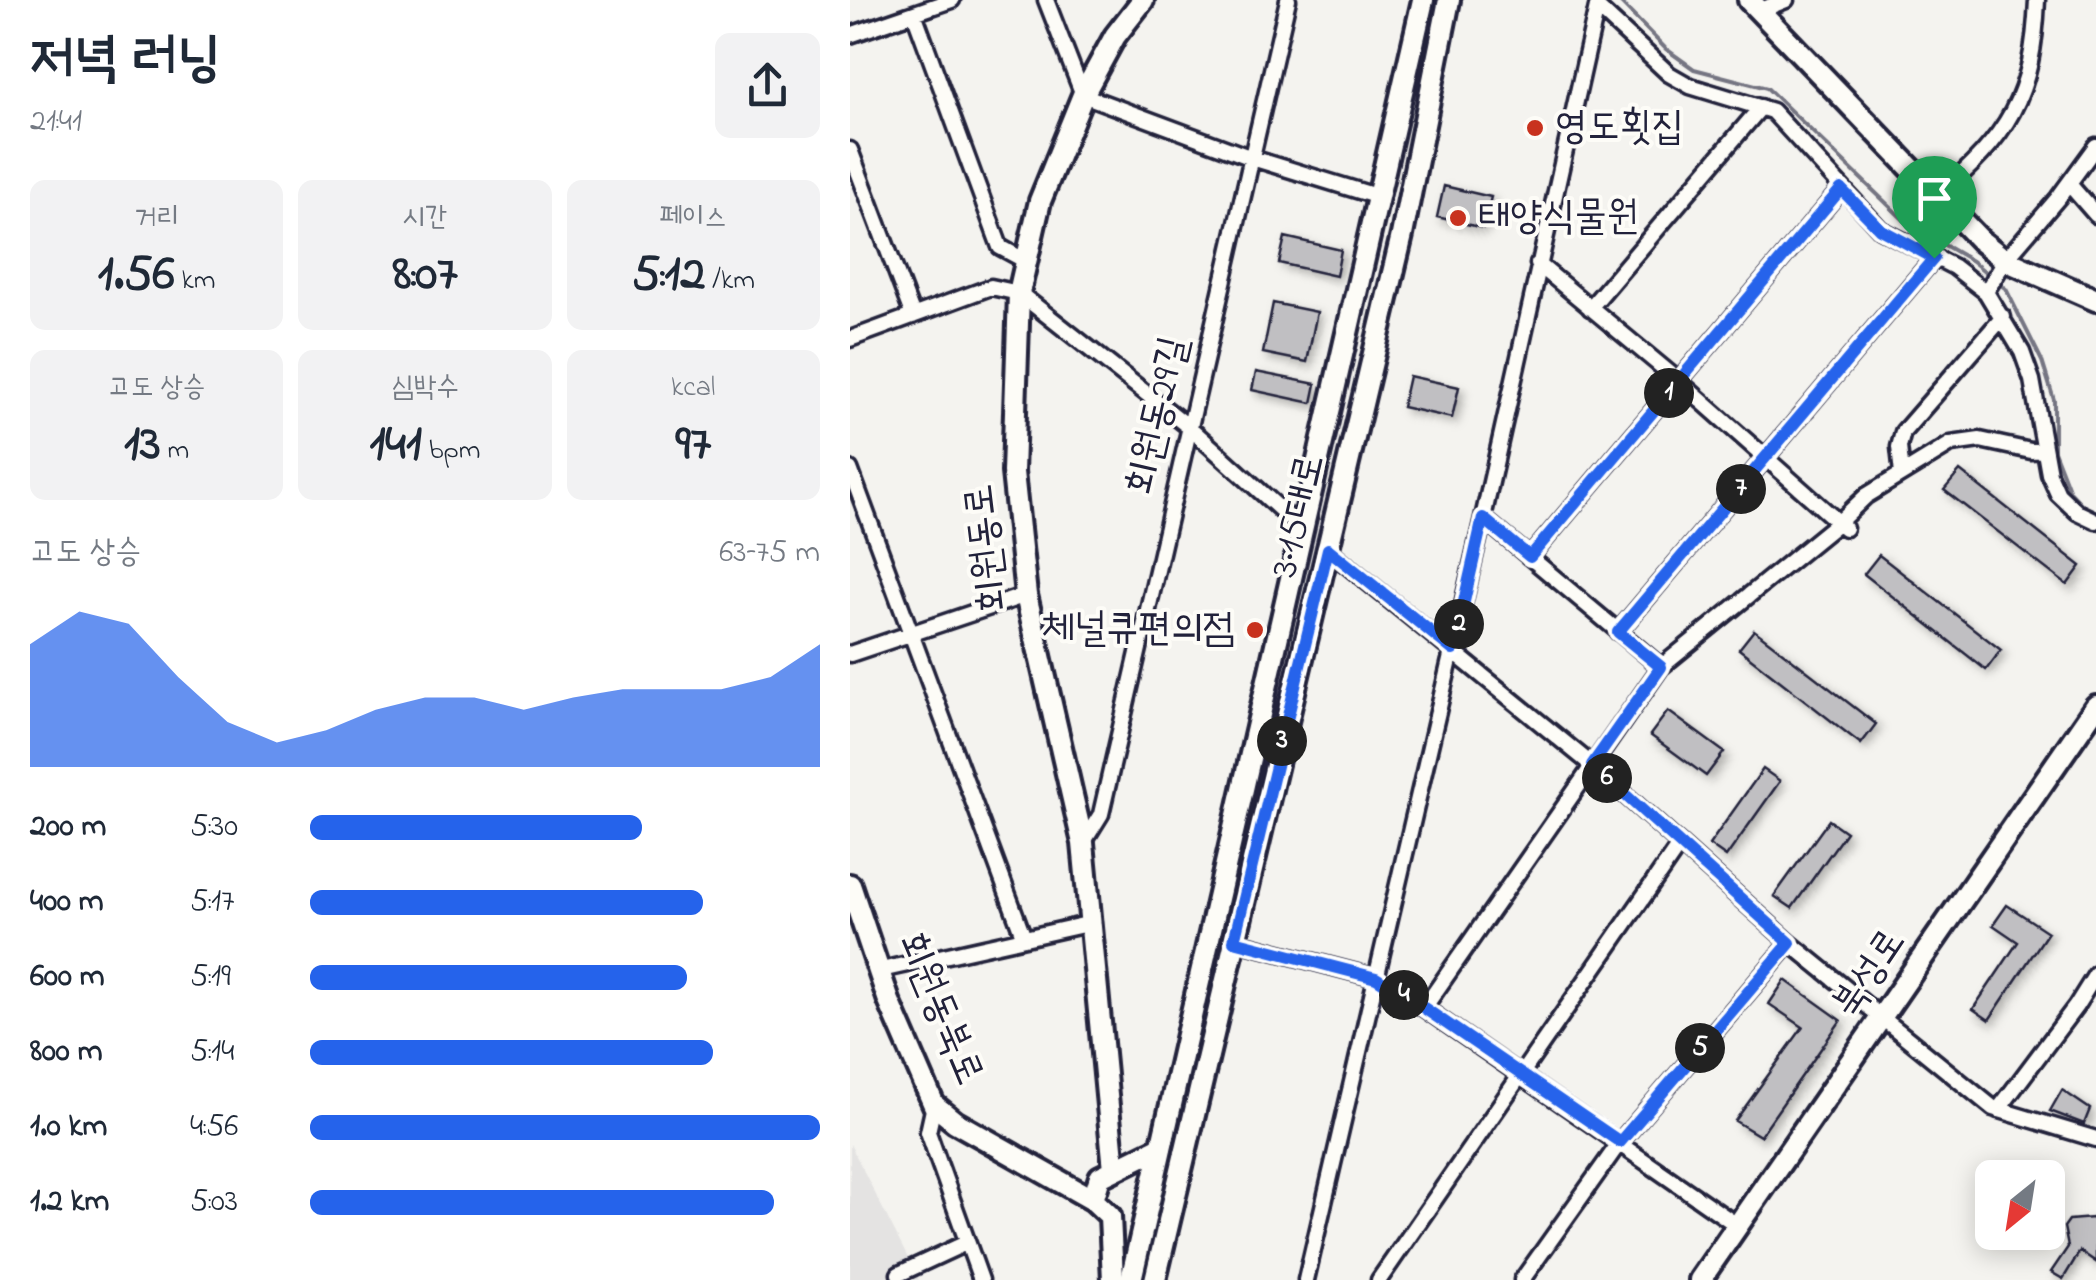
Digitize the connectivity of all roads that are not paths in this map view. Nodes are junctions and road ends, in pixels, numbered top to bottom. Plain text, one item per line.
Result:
1 (952, 0) edge
2 (1046, 0) edge
3 (1143, 0) edge
4 (1288, 0) edge
5 (1423, 0) edge
6 (1450, 0) edge
7 (1786, 0) edge
8 (2036, 0) edge
9 (1754, 5) edge
10 (914, 13) junction
11 (850, 35) edge
12 (1083, 96) junction
13 (1761, 107) junction
14 (2096, 146) edge
15 (850, 150) edge
16 (1252, 158) junction
17 (2068, 184) junction
18 (1841, 189) junction
19 (1379, 197) junction
20 (1936, 197) junction
21 (2096, 216) edge
22 (1934, 258) junction
23 (1026, 260) junction
24 (1538, 264) junction
25 (2001, 266) junction
26 (1988, 289) junction
27 (1019, 293) junction
28 (2096, 300) edge
29 (1590, 308) junction
30 (913, 316) junction
31 (2003, 316) junction
32 (850, 339) edge
33 (1680, 381) junction
34 (1190, 428) junction
35 (2043, 450) junction
36 (1767, 459) junction
37 (850, 469) edge
38 (1902, 474) junction
39 (1483, 518) junction
40 (2096, 521) edge
41 (1842, 525) junction
42 (1303, 530) junction
43 (1328, 549) junction
44 (1530, 557) junction
45 (1026, 595) junction
46 (1618, 632) junction
47 (911, 634) junction
48 (1453, 650) junction
49 (850, 654) edge
50 (1661, 667) junction
51 (2096, 706) edge
52 (1592, 765) junction
53 (1083, 843) junction
54 (1680, 844) junction
55 (850, 884) edge
56 (1092, 924) junction
57 (1024, 938) junction
58 (1234, 941) junction
59 (1790, 943) junction
60 (881, 970) junction
61 (2096, 974) edge
62 (1376, 978) junction
63 (1424, 1008) junction
64 (1884, 1018) junction
65 (1519, 1074) junction
66 (934, 1105) junction
67 (1998, 1110) junction
68 (2096, 1139) edge
69 (1620, 1142) junction
70 (1161, 1147) junction
71 (1114, 1169) junction
72 (1093, 1200) junction
73 (1738, 1226) junction
74 (966, 1243) junction
75 (900, 1274) dead end
76 (981, 1280) edge
77 (1113, 1280) edge
78 (1131, 1280) edge
79 (1155, 1280) edge
80 (1306, 1280) edge
81 (1379, 1280) edge
82 (1522, 1280) edge
83 (1700, 1280) edge

1 - 10 street
2 - 12 street
3 - 12 main road, 회원동로
4 - 16 street, 회원동29길
5 - 19 main road, 3·15대로
6 - 43 main road, 3·15대로
7 - 9 street
8 - 20 street
9 - 20 main road
10 - 11 street
10 - 23 street
12 - 16 street
12 - 23 main road, 회원동로
13 - 18 street
13 - 24 street
13 - 29 street
14 - 17 street
15 - 30 street
16 - 19 street
16 - 34 street, 회원동29길
17 - 21 street
17 - 25 street
18 - 22 street
18 - 33 street
19 - 42 main road, 3·15대로
20 - 25 main road
22 - 26 street
22 - 36 street
23 - 27 main road, 회원동로
24 - 29 street
24 - 39 street
25 - 26 street
25 - 28 main road
26 - 31 street
27 - 30 street
27 - 34 street
27 - 45 main road, 회원동로
29 - 33 street
30 - 32 street
31 - 35 street
31 - 38 street
33 - 36 street
33 - 44 street
34 - 42 street
34 - 53 street, 회원동29길
35 - 38 street
35 - 40 street
36 - 41 street
36 - 46 street
37 - 47 street
38 - 41 street
39 - 44 street
39 - 48 street
41 - 50 street
42 - 70 main road, 3·15대로
43 - 48 street
43 - 58 main road, 3·15대로
44 - 46 street
45 - 47 street
45 - 53 main road, 회원동로
46 - 50 street
47 - 49 street
47 - 57 street
48 - 52 street
48 - 62 street
50 - 52 street
51 - 64 main road, 북성로
52 - 54 street
52 - 63 street
53 - 56 main road, 회원동로
54 - 59 street
54 - 65 street
55 - 60 main road, 회원동북로
56 - 57 street
56 - 71 main road, 회원동로
57 - 60 street
58 - 62 street
58 - 79 main road, 3·15대로
59 - 64 street
59 - 69 street
60 - 66 main road, 회원동북로
61 - 67 street
62 - 63 street
62 - 80 street
63 - 65 street
64 - 67 street
64 - 73 main road, 북성로
65 - 69 street
65 - 81 street
66 - 72 main road, 회원동북로
66 - 74 street
67 - 68 street
69 - 73 street
69 - 82 street
70 - 71 main road
70 - 78 main road, 3·15대로
71 - 72 main road
72 - 77 main road
73 - 83 main road, 북성로
74 - 75 street
74 - 76 street

